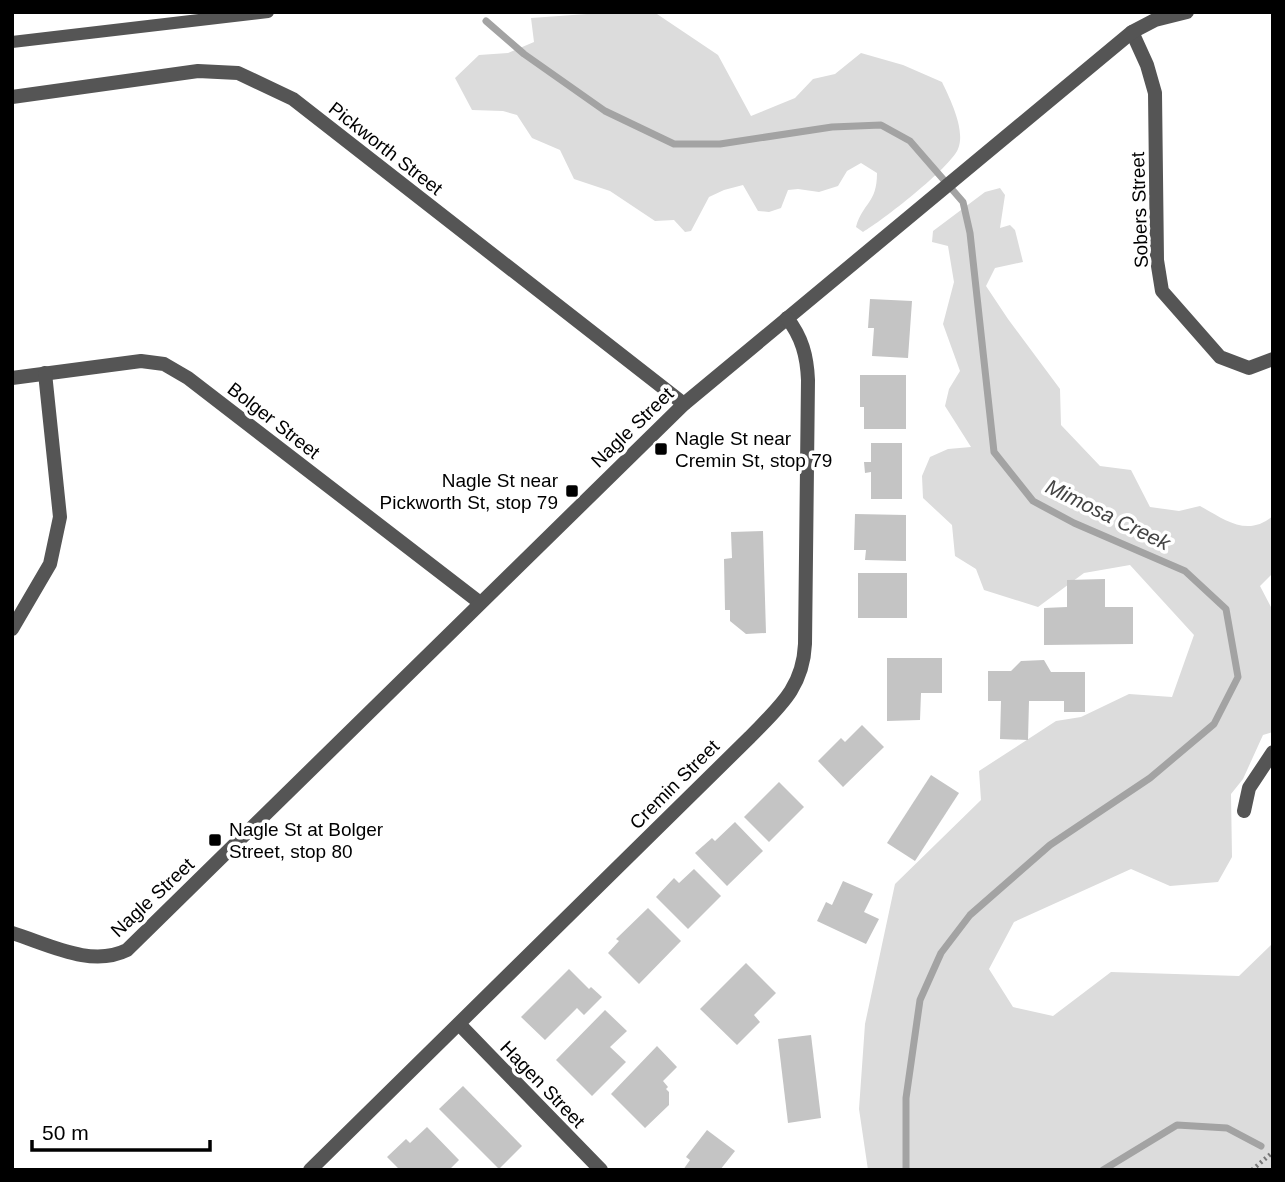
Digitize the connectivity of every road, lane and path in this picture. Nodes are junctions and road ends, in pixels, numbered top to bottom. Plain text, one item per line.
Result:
1 (268, 12) edge
2 (1187, 12) edge
3 (1132, 32) junction
4 (12, 42) edge
5 (12, 97) edge
6 (787, 318) junction
7 (1273, 359) edge
8 (45, 373) junction
9 (12, 378) edge
10 (684, 404) junction
11 (479, 603) junction
12 (12, 629) edge
13 (1273, 752) edge
14 (1244, 811) dead end
15 (12, 933) edge
16 (458, 1024) junction
17 (1273, 1152) edge
18 (310, 1170) edge
19 (601, 1170) edge
20 (1252, 1170) edge

1 - 4 lane
2 - 3 street, Nagle Street
3 - 6 street, Nagle Street
3 - 7 street, Sobers Street
5 - 10 street, Pickworth Street
6 - 10 street, Nagle Street
6 - 16 street, Cremin Street
8 - 9 street, Bolger Street
8 - 11 street, Bolger Street
8 - 12 street
10 - 11 street, Nagle Street
11 - 15 street, Nagle Street
13 - 14 street
16 - 18 street, Cremin Street
16 - 19 street, Hagen Street
17 - 20 path

